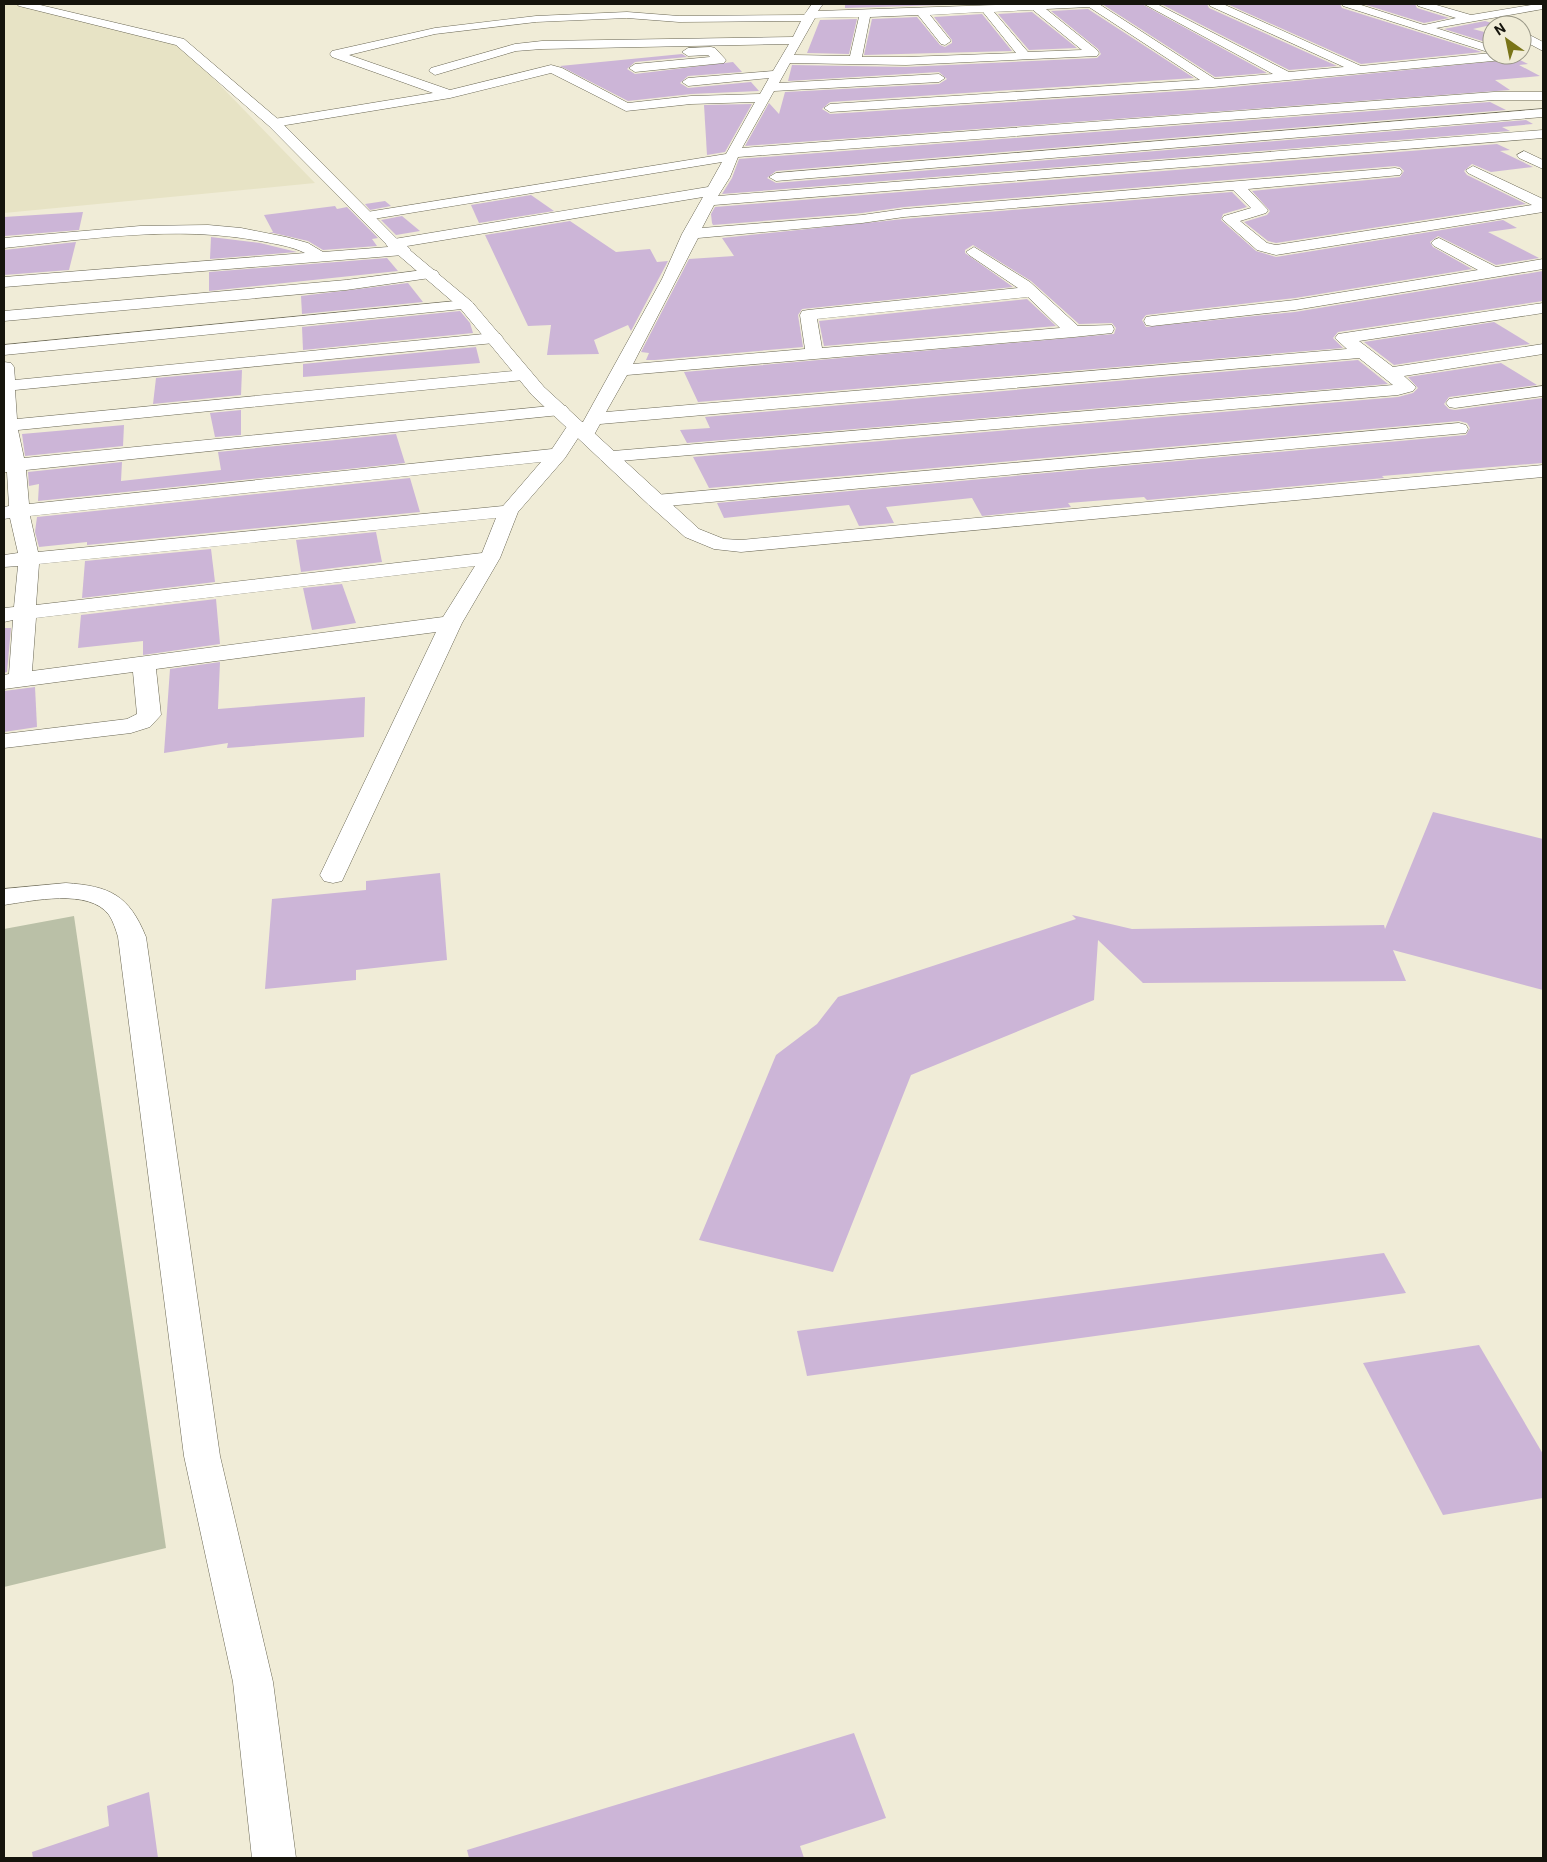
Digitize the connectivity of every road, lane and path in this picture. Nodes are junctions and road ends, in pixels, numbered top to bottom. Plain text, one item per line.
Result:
1 (24, 4) edge
2 (1090, 4) edge
3 (1149, 4) edge
4 (1214, 4) edge
5 (1347, 4) edge
6 (1422, 4) edge
7 (1490, 4) edge
8 (1543, 5) edge
9 (1036, 7) junction
10 (986, 9) junction
11 (1514, 11) junction
12 (812, 12) edge
13 (921, 12) junction
14 (735, 13) junction
15 (864, 14) junction
16 (1475, 17) junction
17 (1482, 19) edge
18 (1543, 20) edge
19 (1422, 27) junction
20 (796, 40) junction
21 (720, 41) junction
22 (944, 41) dead end
23 (1532, 41) edge
24 (1482, 47) edge
25 (1543, 47) edge
26 (364, 48) junction
27 (711, 51) junction
28 (1065, 55) junction
29 (1482, 57) edge
30 (626, 58) dead end
31 (1026, 58) junction
32 (786, 59) junction
33 (391, 60) dead end
34 (855, 60) junction
35 (635, 68) dead end
36 (1358, 69) junction
37 (1287, 76) junction
38 (950, 77) dead end
39 (678, 83) dead end
40 (1213, 83) junction
41 (824, 85) junction
42 (770, 86) junction
43 (481, 88) junction
44 (625, 90) dead end
45 (1094, 91) junction
46 (450, 94) junction
47 (601, 94) junction
48 (1543, 96) edge
49 (1213, 104) dead end
50 (1106, 105) dead end
51 (830, 108) junction
52 (1543, 112) edge
53 (1138, 121) junction
54 (274, 123) junction
55 (843, 124) dead end
56 (1543, 134) edge
57 (1168, 143) junction
58 (859, 144) junction
59 (732, 155) junction
60 (1524, 155) dead end
61 (1194, 163) junction
62 (1543, 164) edge
63 (1473, 170) dead end
64 (1394, 172) dead end
65 (762, 178) dead end
66 (1230, 186) junction
67 (719, 189) junction
68 (1543, 207) edge
69 (367, 216) junction
70 (690, 234) junction
71 (1467, 239) dead end
72 (4, 243) edge
73 (399, 247) junction
74 (974, 252) dead end
75 (319, 258) junction
76 (1543, 264) edge
77 (1494, 272) junction
78 (431, 274) junction
79 (4, 282) edge
80 (1031, 292) junction
81 (466, 305) junction
82 (1543, 308) edge
83 (4, 316) edge
84 (1152, 321) dead end
85 (1106, 329) dead end
86 (1074, 332) junction
87 (494, 338) junction
88 (1543, 349) edge
89 (4, 350) edge
90 (815, 354) junction
91 (1362, 354) junction
92 (618, 370) junction
93 (1390, 373) junction
94 (524, 376) junction
95 (5, 386) edge
96 (1543, 391) edge
97 (1454, 403) dead end
98 (560, 410) junction
99 (6, 425) edge
100 (585, 427) junction
101 (1458, 430) dead end
102 (558, 454) junction
103 (608, 456) junction
104 (10, 466) edge
105 (1543, 471) edge
106 (656, 501) junction
107 (509, 511) junction
108 (11, 512) edge
109 (29, 558) junction
110 (490, 558) junction
111 (4, 561) edge
112 (14, 614) edge
113 (451, 623) junction
114 (144, 664) junction
115 (12, 681) edge
116 (4, 741) edge
117 (333, 875) dead end
118 (4, 897) edge
119 (274, 1858) edge

1 - 54 street
2 - 9 street
2 - 40 street
3 - 37 street
4 - 36 street
5 - 19 street
6 - 16 street
7 - 11 street
8 - 11 street
9 - 10 street
9 - 28 street
10 - 13 street
10 - 31 street
11 - 16 street
11 - 18 street
12 - 14 street
12 - 15 street
12 - 20 street
13 - 15 street
13 - 22 street
14 - 21 street
14 - 26 street
15 - 34 street
16 - 17 street
16 - 19 street
19 - 24 street
20 - 21 street
20 - 32 street
21 - 27 street
21 - 43 street
23 - 25 street
26 - 33 street
26 - 46 street
27 - 30 street
27 - 35 street
28 - 31 street
28 - 45 street
29 - 36 street
31 - 34 street
32 - 34 street
32 - 42 street
36 - 37 street
37 - 40 street
38 - 41 street
39 - 42 street
40 - 45 street
41 - 42 street
41 - 51 street
42 - 47 street
42 - 59 street
43 - 46 street
43 - 47 street
44 - 47 street
45 - 50 street
45 - 51 street
46 - 54 street
48 - 53 street
49 - 58 street
51 - 55 street
52 - 57 street
53 - 57 street
53 - 58 street
54 - 69 street
56 - 61 street
57 - 61 street
57 - 65 street
58 - 59 street
59 - 67 street
59 - 69 street
60 - 62 street
61 - 66 street
61 - 67 street
63 - 68 street
64 - 66 street
66 - 68 street
66 - 70 street
67 - 70 street
67 - 73 street
69 - 73 street
70 - 92 street
71 - 77 street
72 - 75 street
73 - 75 street
73 - 78 street
74 - 80 street
75 - 79 street
76 - 77 street
77 - 84 street
78 - 81 street
78 - 83 street
80 - 86 street
80 - 90 street
81 - 87 street
81 - 89 street
82 - 91 street
85 - 86 street
86 - 90 street
87 - 94 street
87 - 95 street
88 - 93 street
89 - 95 street
90 - 92 street
91 - 93 street
91 - 100 street
92 - 100 street
93 - 103 street
94 - 98 street
94 - 99 street
95 - 99 street
96 - 97 street
98 - 100 street
98 - 104 street
99 - 104 street
100 - 102 street
100 - 103 street
101 - 106 street
102 - 107 street
102 - 108 street
103 - 106 street
104 - 108 street
105 - 106 street
107 - 109 street
107 - 110 street
108 - 109 street
109 - 111 street
109 - 112 street
110 - 112 street
110 - 113 street
112 - 115 street
113 - 114 street
113 - 117 street
114 - 115 street
114 - 116 street
118 - 119 street

